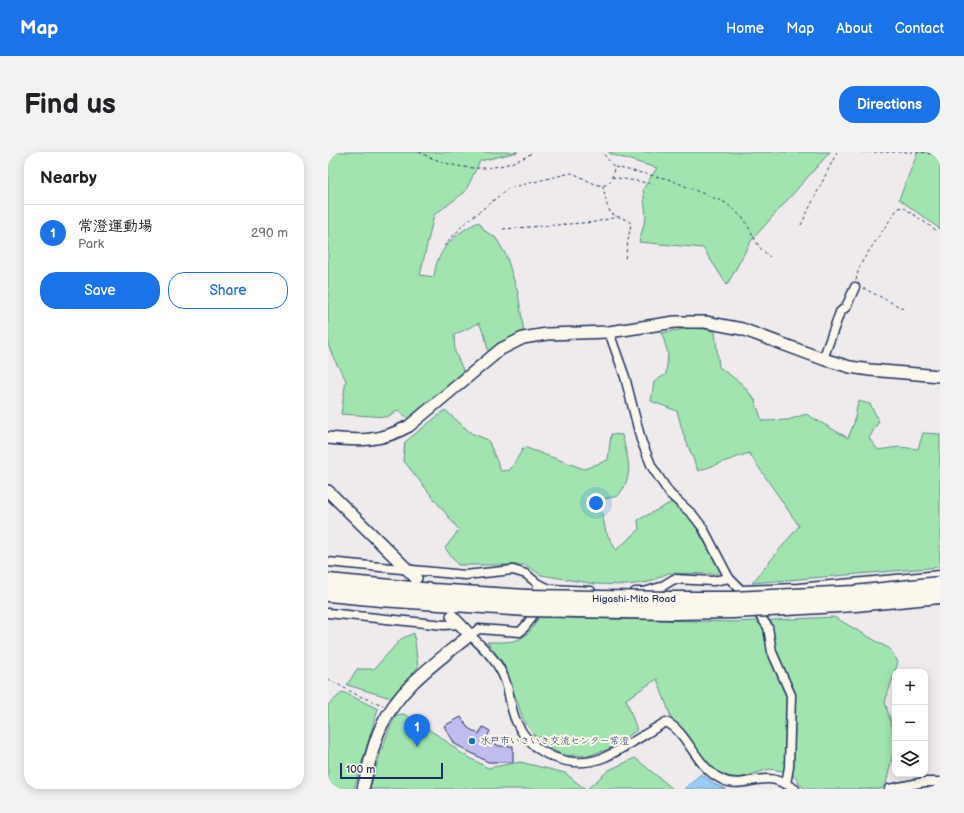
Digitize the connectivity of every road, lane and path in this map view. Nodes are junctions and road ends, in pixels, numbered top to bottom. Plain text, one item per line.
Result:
1 (419, 152) edge
2 (533, 152) edge
3 (602, 152) edge
4 (837, 152) edge
5 (862, 152) edge
6 (940, 156) edge
7 (614, 167) junction
8 (612, 177) junction
9 (654, 184) dead end
10 (603, 186) junction
11 (617, 217) junction
12 (801, 225) dead end
13 (503, 229) dead end
14 (938, 231) dead end
15 (444, 246) dead end
16 (770, 257) dead end
17 (625, 259) dead end
18 (855, 287) junction
19 (904, 309) dead end
20 (609, 332) junction
21 (823, 360) junction
22 (940, 376) edge
23 (328, 438) edge
24 (328, 490) edge
25 (328, 562) edge
26 (407, 569) junction
27 (940, 575) edge
28 (416, 578) dead end
29 (729, 578) junction
30 (328, 580) edge
31 (538, 584) junction
32 (940, 584) edge
33 (328, 594) edge
34 (940, 596) edge
35 (735, 600) junction
36 (526, 603) junction
37 (328, 613) edge
38 (456, 620) joint
39 (470, 635) junction
40 (328, 679) edge
41 (392, 707) junction
42 (940, 782) edge
43 (786, 784) junction
44 (363, 789) edge
45 (795, 789) edge
46 (889, 789) edge

1 - 2 path
3 - 7 path
4 - 12 path
5 - 6 path
7 - 8 path
7 - 16 path
8 - 9 path
8 - 10 path
10 - 11 path
10 - 15 path
11 - 13 path
11 - 17 path
14 - 18 path
18 - 19 path
18 - 21 street
20 - 21 street
20 - 23 street
20 - 29 street
21 - 22 street
24 - 26 street
25 - 26 street
26 - 28 street
26 - 31 street
27 - 35 street
29 - 31 street
29 - 35 street
30 - 36 highway, Higashi-Mito Road
31 - 39 street
32 - 35 highway, Higashi-Mito Road, bridge
33 - 36 highway, Higashi-Mito Road
34 - 35 highway, Higashi-Mito Road, bridge
35 - 36 highway, Higashi-Mito Road, bridge
35 - 43 street
37 - 38 street
38 - 39 street
39 - 41 street
39 - 43 street
40 - 41 path
41 - 44 street
42 - 46 street
43 - 45 street

